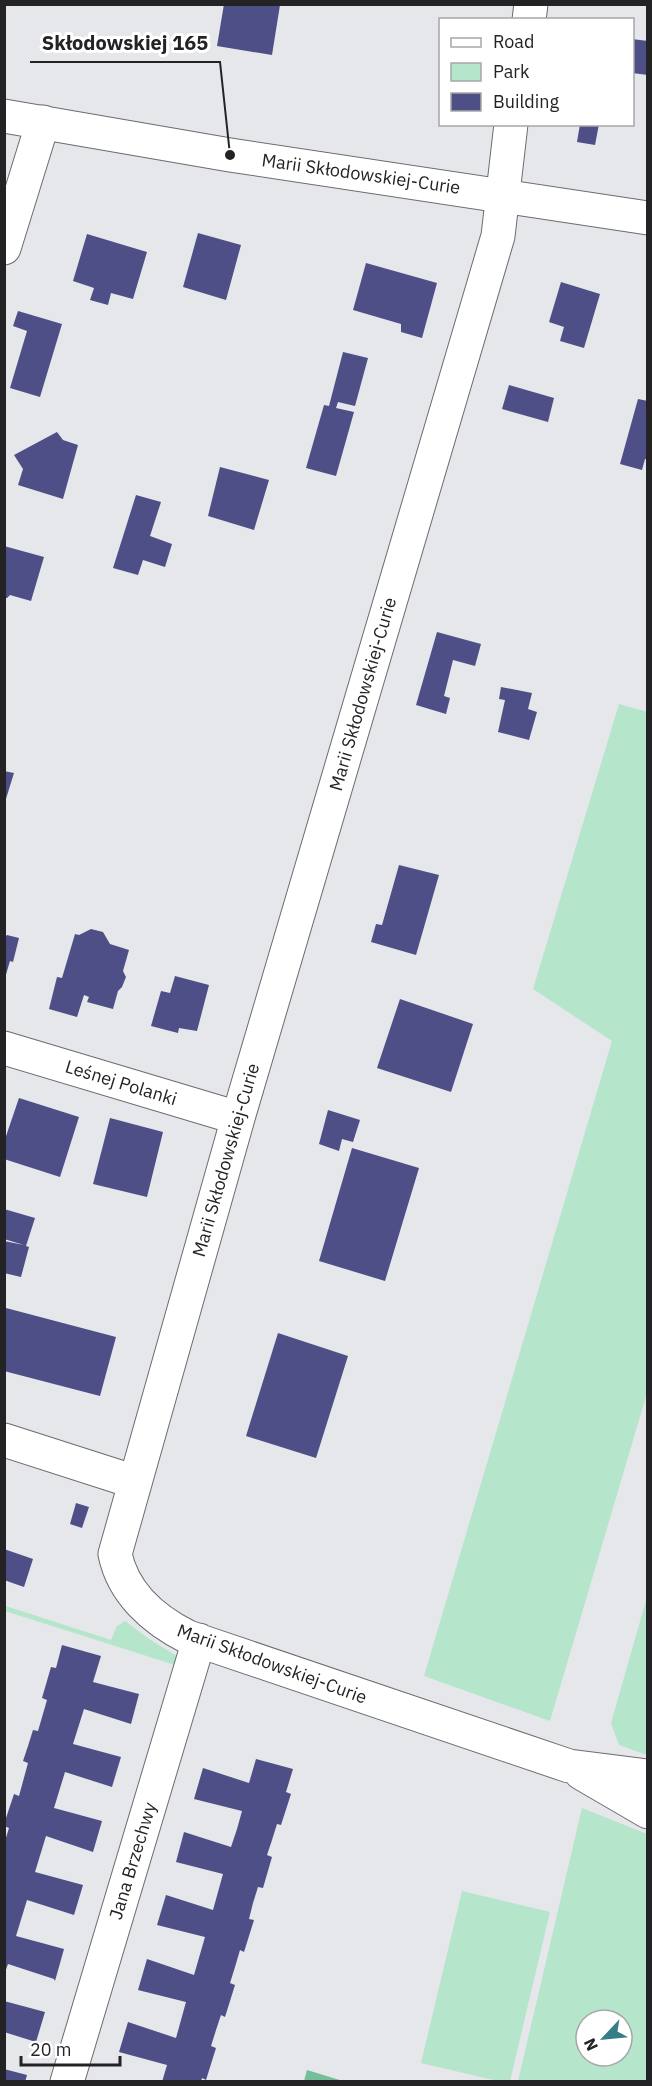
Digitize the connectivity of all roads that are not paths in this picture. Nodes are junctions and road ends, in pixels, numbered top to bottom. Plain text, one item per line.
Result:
1 (4, 116) edge
2 (43, 122) junction
3 (511, 126) edge
4 (504, 195) junction
5 (648, 218) edge
6 (4, 248) edge
7 (4, 1048) edge
8 (238, 1118) junction
9 (4, 1440) edge
10 (135, 1482) junction
11 (199, 1640) junction
12 (569, 1766) junction
13 (648, 1776) edge
14 (648, 1812) edge
15 (67, 2082) edge

1 - 2 street, Marii Skłodowskiej-Curie
2 - 4 street, Marii Skłodowskiej-Curie
2 - 6 street
3 - 4 street, Marii Skłodowskiej-Curie
4 - 5 street, Marii Skłodowskiej-Curie
4 - 8 street, Marii Skłodowskiej-Curie
7 - 8 street, Leśnej Polanki
8 - 10 street, Marii Skłodowskiej-Curie
9 - 10 street
10 - 11 street, Marii Skłodowskiej-Curie
11 - 12 street, Marii Skłodowskiej-Curie
11 - 15 street, Jana Brzechwy
12 - 13 street, Marii Skłodowskiej-Curie
12 - 14 street

